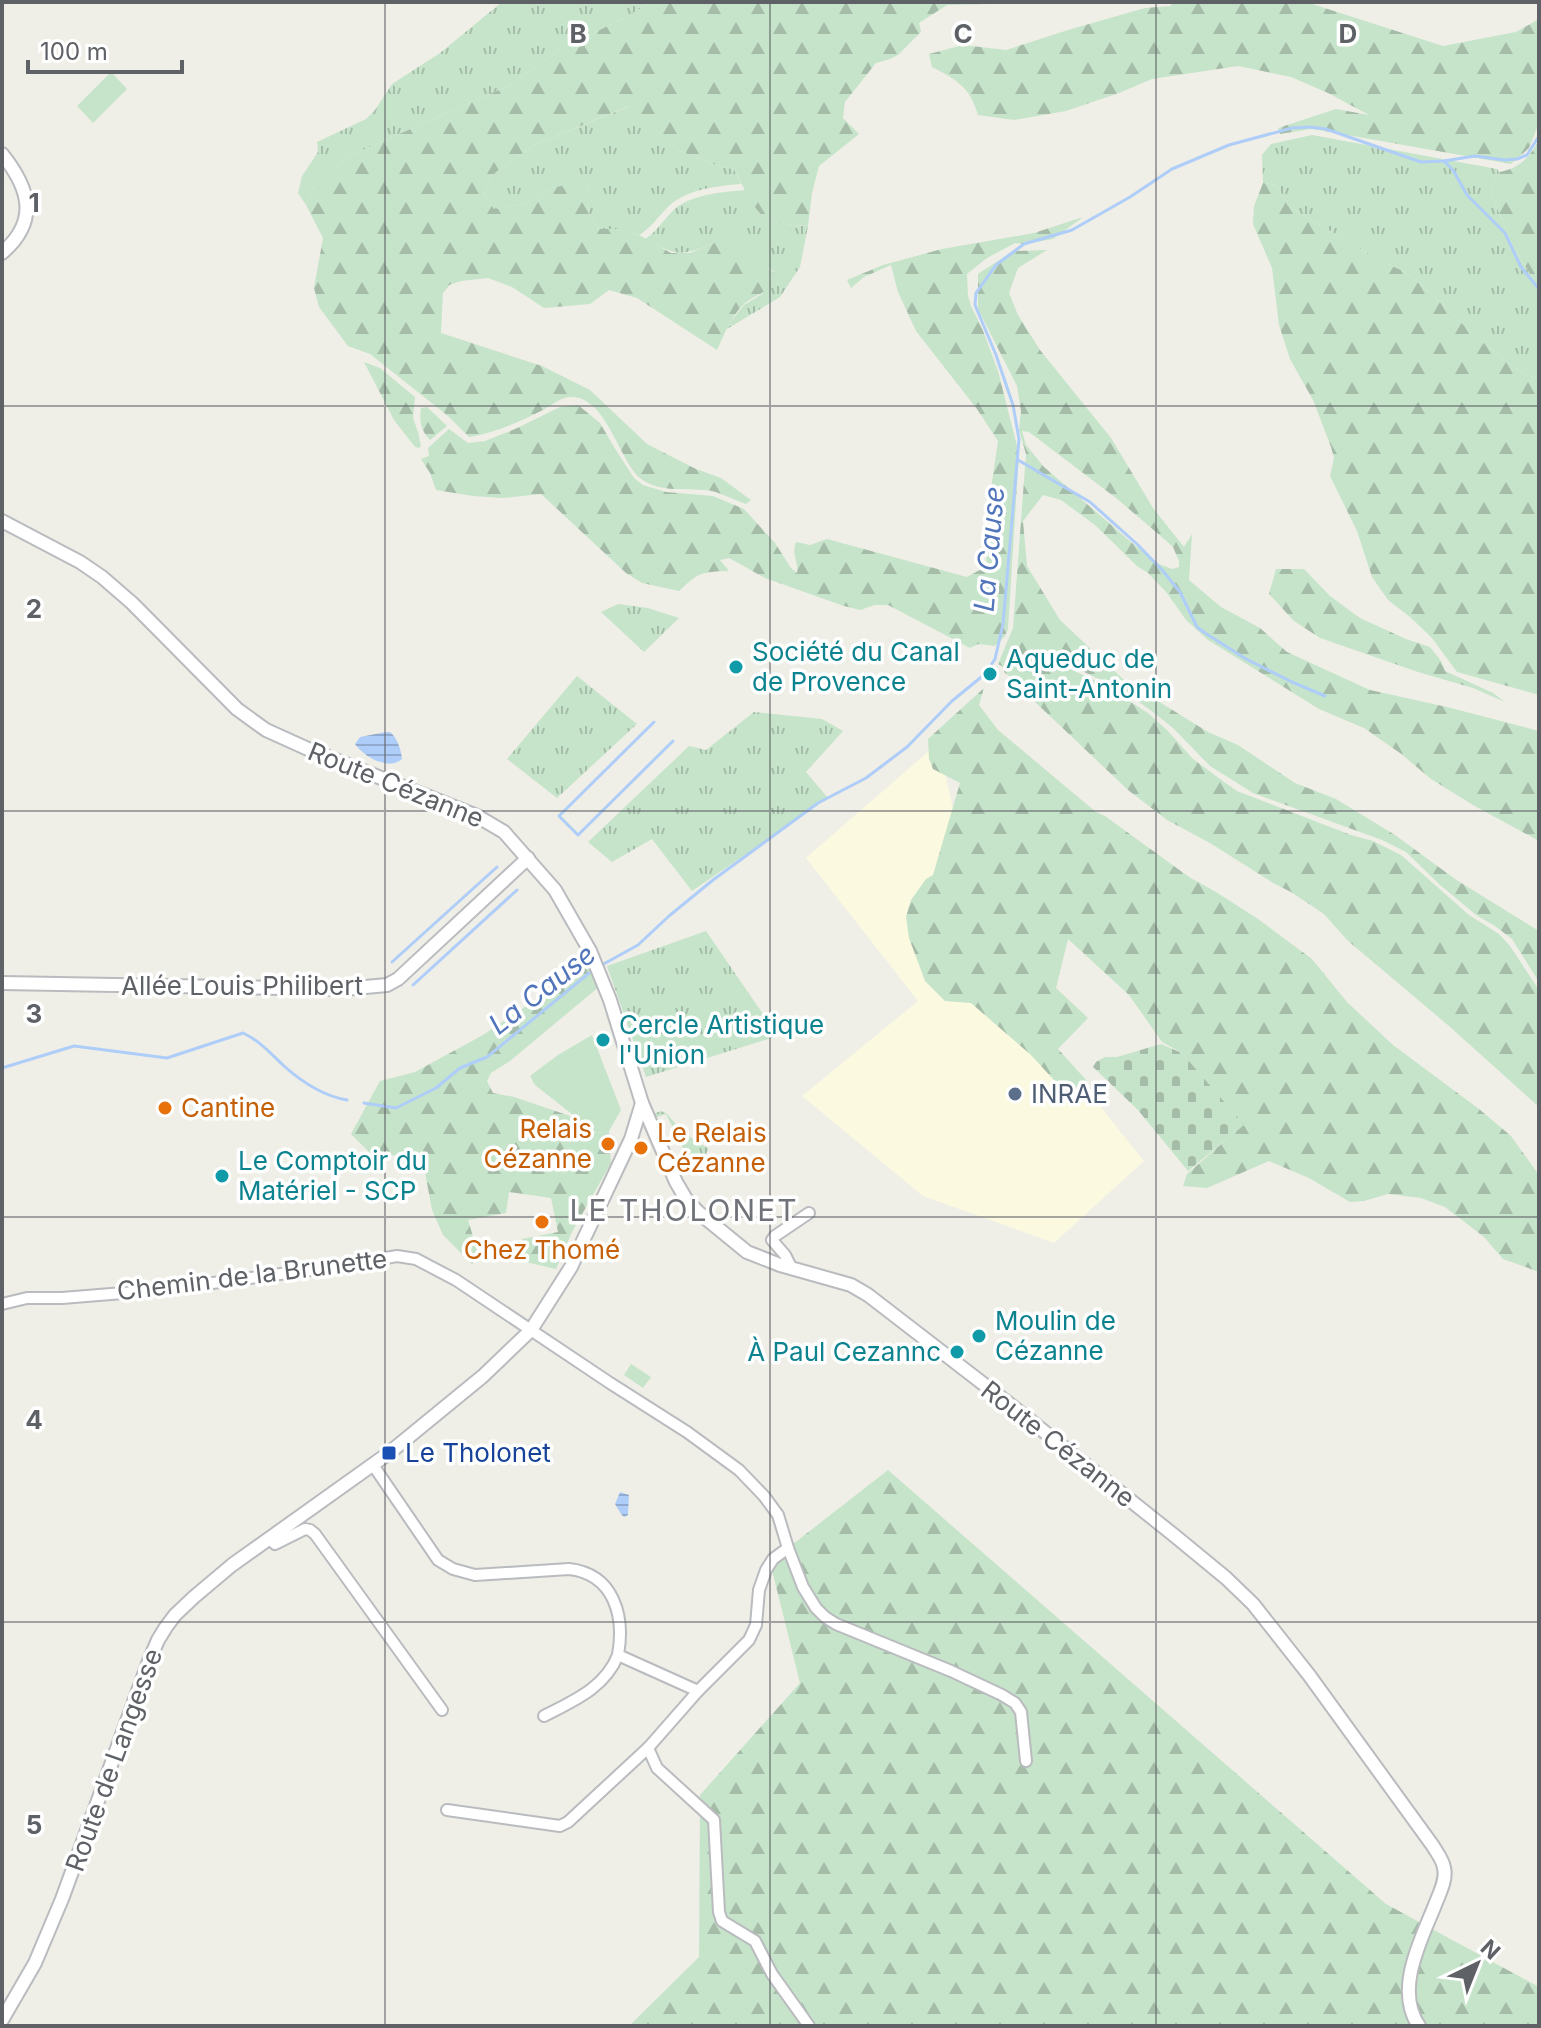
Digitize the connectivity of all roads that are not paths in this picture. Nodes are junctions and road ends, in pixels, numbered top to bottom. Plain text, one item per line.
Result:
1 (2, 154) edge
2 (2, 253) edge
3 (2, 521) edge
4 (528, 858) junction
5 (2, 983) edge
6 (642, 1103) junction
7 (809, 1213) dead end
8 (792, 1269) junction
9 (2, 1304) edge
10 (531, 1330) junction
11 (373, 1465) junction
12 (270, 1539) junction
13 (788, 1548) junction
14 (618, 1655) junction
15 (698, 1691) junction
16 (442, 1710) dead end
17 (544, 1716) dead end
18 (648, 1748) junction
19 (1026, 1761) dead end
20 (447, 1810) dead end
21 (2, 2020) edge
22 (809, 2026) edge
23 (1419, 2026) edge

1 - 2 street
3 - 4 street, Route Cézanne
4 - 5 street, Allée Louis Philibert
4 - 6 street, Route Cézanne
6 - 8 street, Route Cézanne
6 - 10 street, Route de Langesse
7 - 8 street
8 - 23 street, Route Cézanne
9 - 10 street, Chemin de la Brunette
10 - 11 street, Route de Langesse
10 - 13 street, Chemin de la Brunette
11 - 12 street, Route de Langesse
11 - 14 street
12 - 16 street
12 - 21 street, Route de Langesse
13 - 15 street
13 - 19 street, Chemin de la Brunette
14 - 15 street
14 - 17 street
15 - 18 street
18 - 20 street
18 - 22 street

